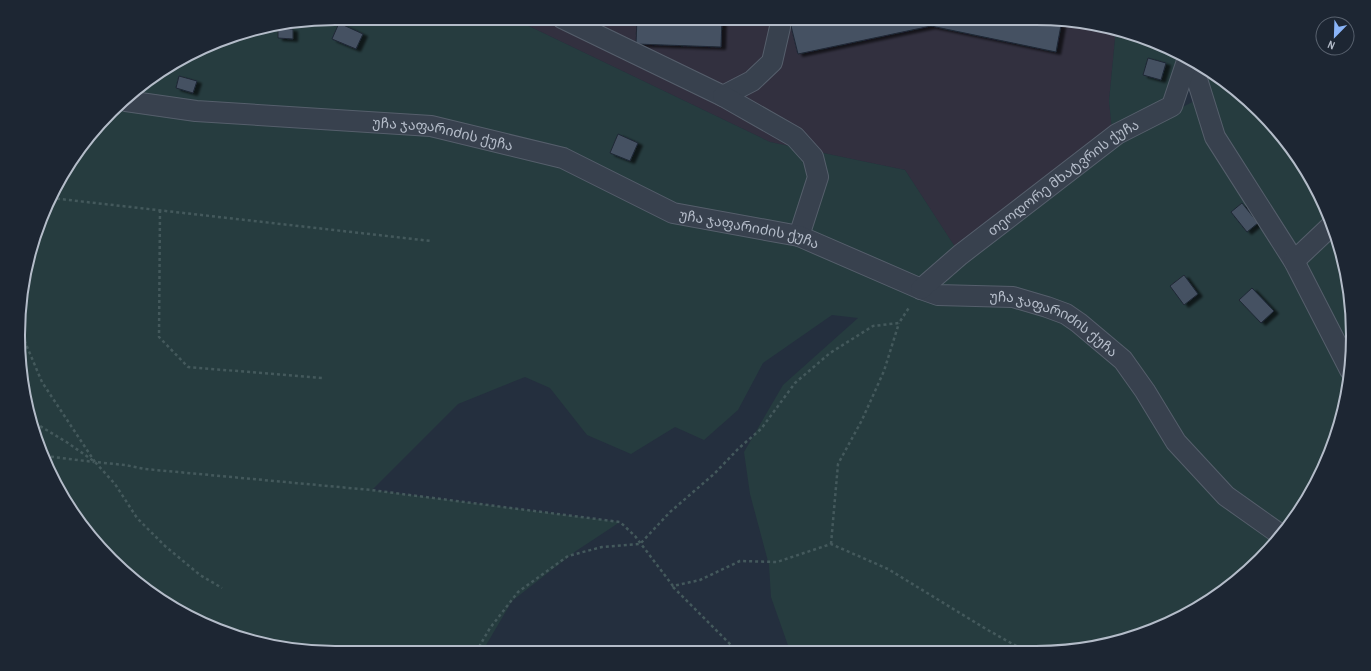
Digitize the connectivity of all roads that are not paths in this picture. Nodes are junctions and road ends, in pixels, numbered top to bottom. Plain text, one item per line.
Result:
1 (576, 25) edge
2 (780, 25) edge
3 (1186, 64) edge
4 (1194, 69) edge
5 (723, 96) junction
6 (131, 102) edge
7 (1327, 229) edge
8 (799, 236) junction
9 (1294, 261) junction
10 (921, 289) junction
11 (1345, 360) edge
12 (1276, 532) edge

1 - 5 street
2 - 5 street
3 - 10 street, თეოდორე მხატვრის ქუჩა
4 - 9 street
5 - 8 street
6 - 8 street, უჩა ჯაფარიძის ქუჩა
7 - 9 street
8 - 10 street, უჩა ჯაფარიძის ქუჩა
9 - 11 street
10 - 12 street, უჩა ჯაფარიძის ქუჩა

